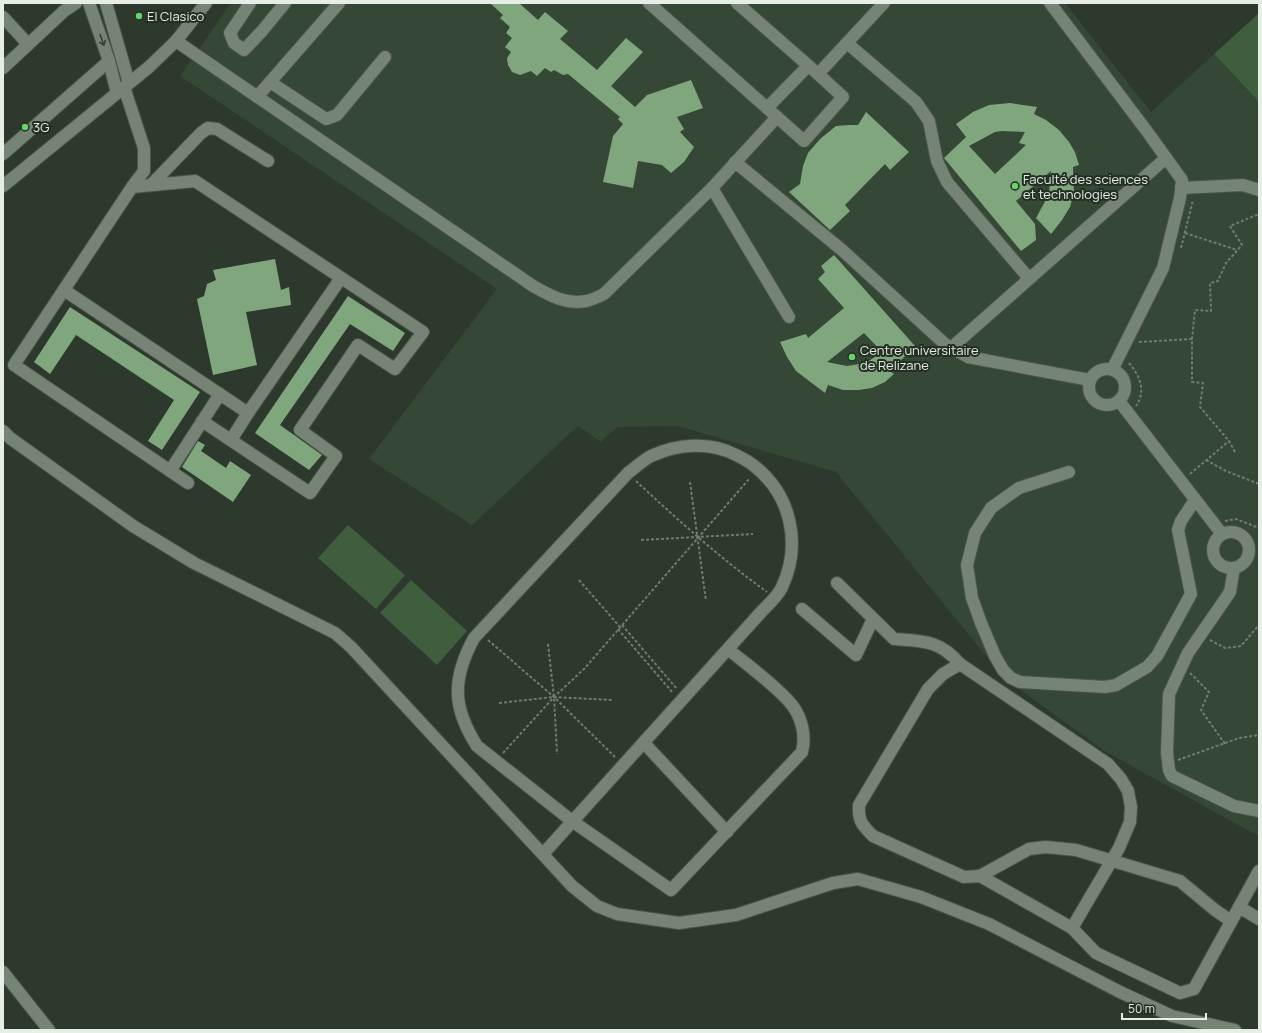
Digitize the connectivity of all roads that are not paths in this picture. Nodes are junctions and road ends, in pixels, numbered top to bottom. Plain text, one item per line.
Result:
1 (76, 3) edge
2 (89, 3) edge
3 (106, 3) edge
4 (206, 3) edge
5 (250, 3) edge
6 (285, 3) edge
7 (340, 3) edge
8 (650, 3) edge
9 (737, 3) edge
10 (884, 3) edge
11 (1050, 3) edge
12 (61, 7) edge
13 (3, 17) edge
14 (176, 42) junction
15 (847, 43) junction
16 (28, 44) junction
17 (385, 57) dead end
18 (109, 61) junction
19 (808, 66) junction
20 (3, 68) edge
21 (818, 74) junction
22 (270, 82) junction
23 (123, 88) junction
24 (258, 97) junction
25 (767, 108) junction
26 (777, 117) junction
27 (3, 154) edge
28 (1166, 158) junction
29 (268, 161) dead end
30 (735, 162) junction
31 (151, 185) junction
32 (3, 186) edge
33 (132, 187) junction
34 (712, 188) junction
35 (1181, 188) junction
36 (1259, 190) edge
37 (1027, 276) dead end
38 (341, 278) junction
39 (64, 290) junction
40 (789, 317) dead end
41 (952, 348) junction
42 (1112, 370) junction
43 (1090, 380) junction
44 (220, 394) junction
45 (1119, 401) junction
46 (248, 413) junction
47 (202, 421) junction
48 (3, 431) edge
49 (231, 440) junction
50 (170, 471) junction
51 (1069, 472) dead end
52 (188, 483) dead end
53 (1195, 500) junction
54 (1222, 528) junction
55 (1254, 543) edge
56 (1234, 568) junction
57 (836, 584) dead end
58 (802, 609) dead end
59 (873, 619) junction
60 (728, 649) junction
61 (960, 664) junction
62 (644, 742) junction
63 (1259, 811) edge
64 (572, 821) junction
65 (727, 832) junction
66 (543, 854) junction
67 (1111, 861) junction
68 (1259, 871) edge
69 (980, 876) junction
70 (1239, 907) junction
71 (1259, 919) edge
72 (1231, 921) junction
73 (1072, 928) junction
74 (3, 972) edge
75 (49, 1030) edge
76 (1235, 1030) edge

1 - 12 street
2 -> 18 street
3 - 23 street
4 - 14 street
5 - 6 street
7 - 22 street
8 - 25 street
9 - 19 street
10 - 15 street
11 - 28 street
12 - 16 street
13 - 16 street
14 - 23 street
14 - 24 street
15 - 21 street
15 - 37 street
16 - 20 street
17 - 22 street
18 - 23 street
18 - 27 street
19 - 21 street
19 - 25 street
21 - 26 street
22 - 24 street
23 - 32 street
23 - 33 street
24 - 34 street
25 - 26 street
26 - 30 street
28 - 35 street
28 - 41 street
29 - 31 street
30 - 34 street
30 - 41 street
31 - 33 street
31 - 38 street
33 - 39 street
34 - 40 street
35 - 36 street
35 - 42 street
38 - 46 street
38 - 49 street
39 - 44 street
39 - 50 street
41 - 43 street
42 - 43 street
42 - 45 street
43 - 45 street
44 - 46 street
44 - 47 street
45 - 53 street
46 - 49 street
47 - 49 street
47 - 50 street
48 - 66 street
50 - 52 street
51 - 53 street
53 - 54 street
54 - 55 street
54 - 56 street
55 - 56 street
56 - 63 street
57 - 59 street
58 - 59 street
59 - 61 street
60 - 62 street
60 - 64 street
60 - 65 street
61 - 67 street
61 - 69 street
62 - 64 street
62 - 65 street
64 - 65 street
64 - 66 street
66 - 76 street
67 - 69 street
67 - 72 street
67 - 73 street
68 - 70 street
69 - 73 street
70 - 71 street
70 - 72 street
72 - 73 street
74 - 75 street

